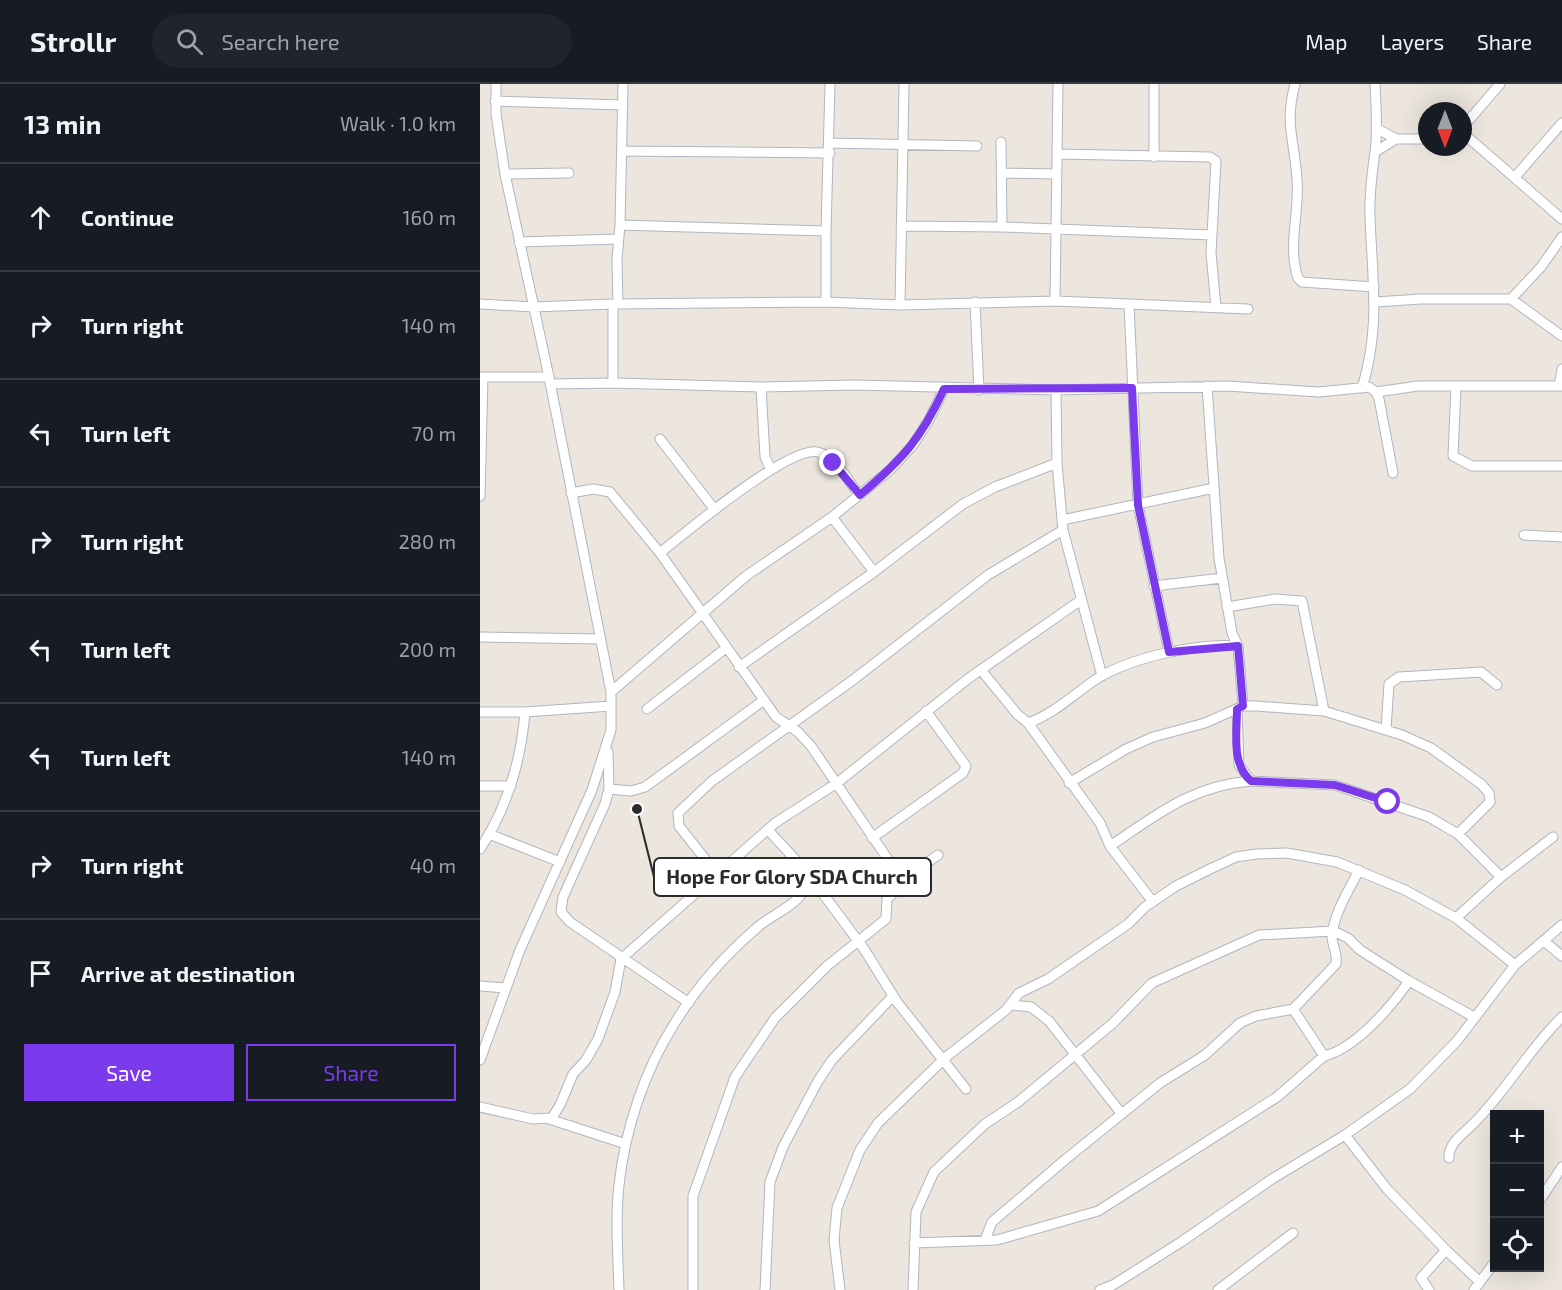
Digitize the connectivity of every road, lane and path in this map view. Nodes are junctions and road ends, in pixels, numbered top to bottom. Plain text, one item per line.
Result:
1 (496, 84) edge
2 (623, 84) edge
3 (830, 84) edge
4 (904, 84) edge
5 (1058, 84) edge
6 (1154, 84) edge
7 (1295, 84) edge
8 (1375, 84) edge
9 (1496, 85) edge
10 (495, 101) junction
11 (623, 105) junction
12 (1472, 116) edge
13 (1562, 123) edge
14 (1376, 128) junction
15 (1396, 139) junction
16 (1418, 139) edge
17 (1472, 141) edge
18 (1001, 142) dead end
19 (901, 146) junction
20 (977, 146) dead end
21 (830, 148) junction
22 (623, 151) junction
23 (1375, 152) junction
24 (1057, 154) junction
25 (1154, 157) junction
26 (569, 173) dead end
27 (1001, 173) junction
28 (505, 174) junction
29 (1057, 174) junction
30 (1515, 177) junction
31 (1562, 219) edge
32 (620, 225) junction
33 (901, 226) junction
34 (1002, 226) junction
35 (1056, 228) junction
36 (826, 231) junction
37 (1212, 235) junction
38 (1562, 237) edge
39 (618, 240) junction
40 (519, 242) junction
41 (1374, 287) junction
42 (1511, 299) junction
43 (1055, 301) junction
44 (826, 302) junction
45 (975, 302) junction
46 (1375, 302) junction
47 (480, 304) edge
48 (616, 304) junction
49 (900, 304) junction
50 (1129, 304) junction
51 (533, 308) junction
52 (1216, 308) junction
53 (1248, 309) dead end
54 (1562, 336) edge
55 (1562, 369) edge
56 (482, 377) edge
57 (549, 381) junction
58 (613, 382) junction
59 (1207, 386) junction
60 (1456, 386) junction
61 (1560, 386) edge
62 (761, 387) junction
63 (1132, 388) junction
64 (1362, 388) junction
65 (944, 389) junction
66 (979, 390) junction
67 (1056, 390) junction
68 (1376, 392) junction
69 (660, 439) dead end
70 (1057, 463) junction
71 (1562, 466) edge
72 (771, 470) junction
73 (1393, 473) dead end
74 (1214, 488) junction
75 (571, 494) junction
76 (860, 495) junction
77 (480, 496) edge
78 (1138, 505) junction
79 (715, 510) junction
80 (832, 517) junction
81 (1063, 525) junction
82 (1524, 535) dead end
83 (1562, 537) edge
84 (660, 553) junction
85 (874, 572) junction
86 (1222, 578) junction
87 (1155, 586) junction
88 (1081, 600) junction
89 (1227, 607) junction
90 (701, 614) junction
91 (480, 637) edge
92 (600, 639) junction
93 (1238, 646) junction
94 (726, 648) junction
95 (1169, 652) junction
96 (739, 667) junction
97 (981, 670) junction
98 (1102, 676) junction
99 (1497, 685) dead end
100 (610, 692) junction
101 (764, 700) junction
102 (611, 706) junction
103 (1240, 707) junction
104 (647, 709) dead end
105 (926, 711) junction
106 (1324, 711) junction
107 (480, 712) edge
108 (525, 712) junction
109 (1028, 723) junction
110 (788, 726) junction
111 (1386, 730) junction
112 (608, 740) junction
113 (1251, 781) junction
114 (837, 783) junction
115 (1069, 783) junction
116 (480, 786) edge
117 (511, 786) junction
118 (609, 789) junction
119 (768, 830) junction
120 (489, 834) junction
121 (1458, 834) junction
122 (1553, 837) dead end
123 (872, 838) junction
124 (1110, 846) junction
125 (480, 849) edge
126 (938, 855) dead end
127 (560, 862) junction
128 (1359, 870) junction
129 (806, 871) junction
130 (717, 874) junction
131 (1501, 877) junction
132 (904, 883) junction
133 (1153, 902) junction
134 (1456, 918) junction
135 (1562, 925) edge
136 (1333, 931) junction
137 (857, 940) junction
138 (1544, 941) junction
139 (1562, 956) edge
140 (621, 959) junction
141 (1515, 965) junction
142 (1409, 981) junction
143 (480, 986) edge
144 (506, 988) junction
145 (893, 996) junction
146 (690, 1003) junction
147 (1012, 1005) junction
148 (1293, 1008) junction
149 (1474, 1017) junction
150 (1562, 1017) edge
151 (1075, 1054) junction
152 (1324, 1056) junction
153 (480, 1059) edge
154 (942, 1061) junction
155 (966, 1089) dead end
156 (480, 1107) edge
157 (1121, 1113) junction
158 (549, 1119) junction
159 (1345, 1136) junction
160 (626, 1144) junction
161 (1449, 1158) dead end
162 (1562, 1167) edge
163 (1544, 1193) edge
164 (1293, 1233) dead end
165 (986, 1240) junction
166 (914, 1243) junction
167 (1446, 1250) junction
168 (1490, 1268) edge
169 (1477, 1286) edge
170 (1113, 1287) edge
171 (619, 1290) edge
172 (693, 1290) edge
173 (765, 1290) edge
174 (840, 1290) edge
175 (913, 1290) edge
176 (1100, 1290) edge
177 (1218, 1290) edge
178 (1429, 1290) edge

1 - 10 street
2 - 11 street
3 - 21 street
4 - 19 street
5 - 24 street
6 - 25 street
7 - 41 street
8 - 14 street
9 - 12 street
10 - 11 street
10 - 28 street
11 - 22 street
13 - 30 street
14 - 15 street
14 - 23 street
15 - 16 street
15 - 23 street
17 - 30 street
18 - 27 street
19 - 20 street
19 - 21 street
19 - 33 street
21 - 22 street
21 - 36 street
22 - 32 street
23 - 41 street
24 - 25 street
24 - 29 street
25 - 37 street
26 - 28 street
27 - 29 street
27 - 34 street
28 - 40 street
29 - 35 street
30 - 31 street
32 - 36 street
32 - 39 street
33 - 34 street
33 - 49 street
34 - 35 street
35 - 37 street
35 - 43 street
36 - 44 street
37 - 52 street
38 - 42 street
39 - 40 street
39 - 48 street
40 - 51 street
41 - 46 street
42 - 46 street
42 - 54 street
43 - 45 street
43 - 50 street
44 - 48 street
44 - 49 street
45 - 49 street
45 - 66 street
46 - 64 street
47 - 51 street
48 - 51 street
48 - 58 street
50 - 52 street
50 - 63 street
51 - 57 street
52 - 53 street
55 - 61 street
56 - 57 street
56 - 77 street
57 - 58 street
57 - 75 street
58 - 62 street
59 - 63 street
59 - 64 street
59 - 74 street
60 - 61 street
60 - 68 street
60 - 71 street
62 - 65 street
62 - 72 street
63 - 67 street
63 - 78 street
64 - 68 street
65 - 66 street
65 - 76 street
66 - 67 street
67 - 70 street
68 - 73 street
69 - 79 street
70 - 81 street
70 - 85 street
72 - 76 street
72 - 79 street
74 - 78 street
74 - 86 street
75 - 84 street
75 - 92 street
76 - 80 street
78 - 81 street
78 - 87 street
79 - 84 street
80 - 85 street
80 - 90 street
81 - 88 street
81 - 110 street
82 - 83 street
84 - 90 street
85 - 96 street
86 - 87 street
86 - 89 street
87 - 95 street
88 - 97 street
88 - 98 street
89 - 93 street
89 - 106 street
90 - 94 street
90 - 100 street
91 - 92 street
92 - 100 street
93 - 95 street
93 - 103 street
94 - 96 street
94 - 104 street
95 - 98 street
96 - 101 street
97 - 105 street
97 - 109 street
98 - 109 street
99 - 111 street
100 - 102 street
101 - 110 street
101 - 118 street
102 - 108 street
102 - 112 street
103 - 106 street
103 - 113 street
103 - 115 street
105 - 114 street
105 - 123 street
106 - 111 street
107 - 108 street
108 - 117 street
109 - 115 street
110 - 114 street
110 - 130 street
111 - 121 street
112 - 118 street
112 - 127 street
113 - 121 street
113 - 124 street
114 - 119 street
114 - 123 street
115 - 124 street
116 - 117 street
117 - 120 street
118 - 140 street
119 - 129 street
119 - 130 street
120 - 125 street
120 - 127 street
121 - 131 street
122 - 131 street
123 - 132 street
124 - 133 street
126 - 132 street
127 - 144 street
128 - 133 street
128 - 134 street
128 - 136 street
129 - 137 street
129 - 146 street
130 - 140 street
131 - 134 street
132 - 137 street
133 - 147 street
134 - 141 street
135 - 138 street
136 - 142 street
136 - 148 street
136 - 151 street
137 - 145 street
137 - 172 street
138 - 139 street
138 - 141 street
140 - 146 street
140 - 158 street
141 - 149 street
142 - 149 street
142 - 152 street
143 - 144 street
144 - 153 street
145 - 154 street
145 - 173 street
146 - 160 street
147 - 151 street
147 - 154 street
148 - 152 street
148 - 157 street
149 - 159 street
150 - 161 street
151 - 157 street
151 - 166 street
152 - 165 street
154 - 155 street
154 - 174 street
156 - 158 street
157 - 165 street
158 - 160 street
159 - 167 street
159 - 170 street
160 - 171 street
162 - 163 street
164 - 177 street
165 - 166 street
166 - 175 street
167 - 169 street
167 - 178 street
168 - 169 street
170 - 176 street

